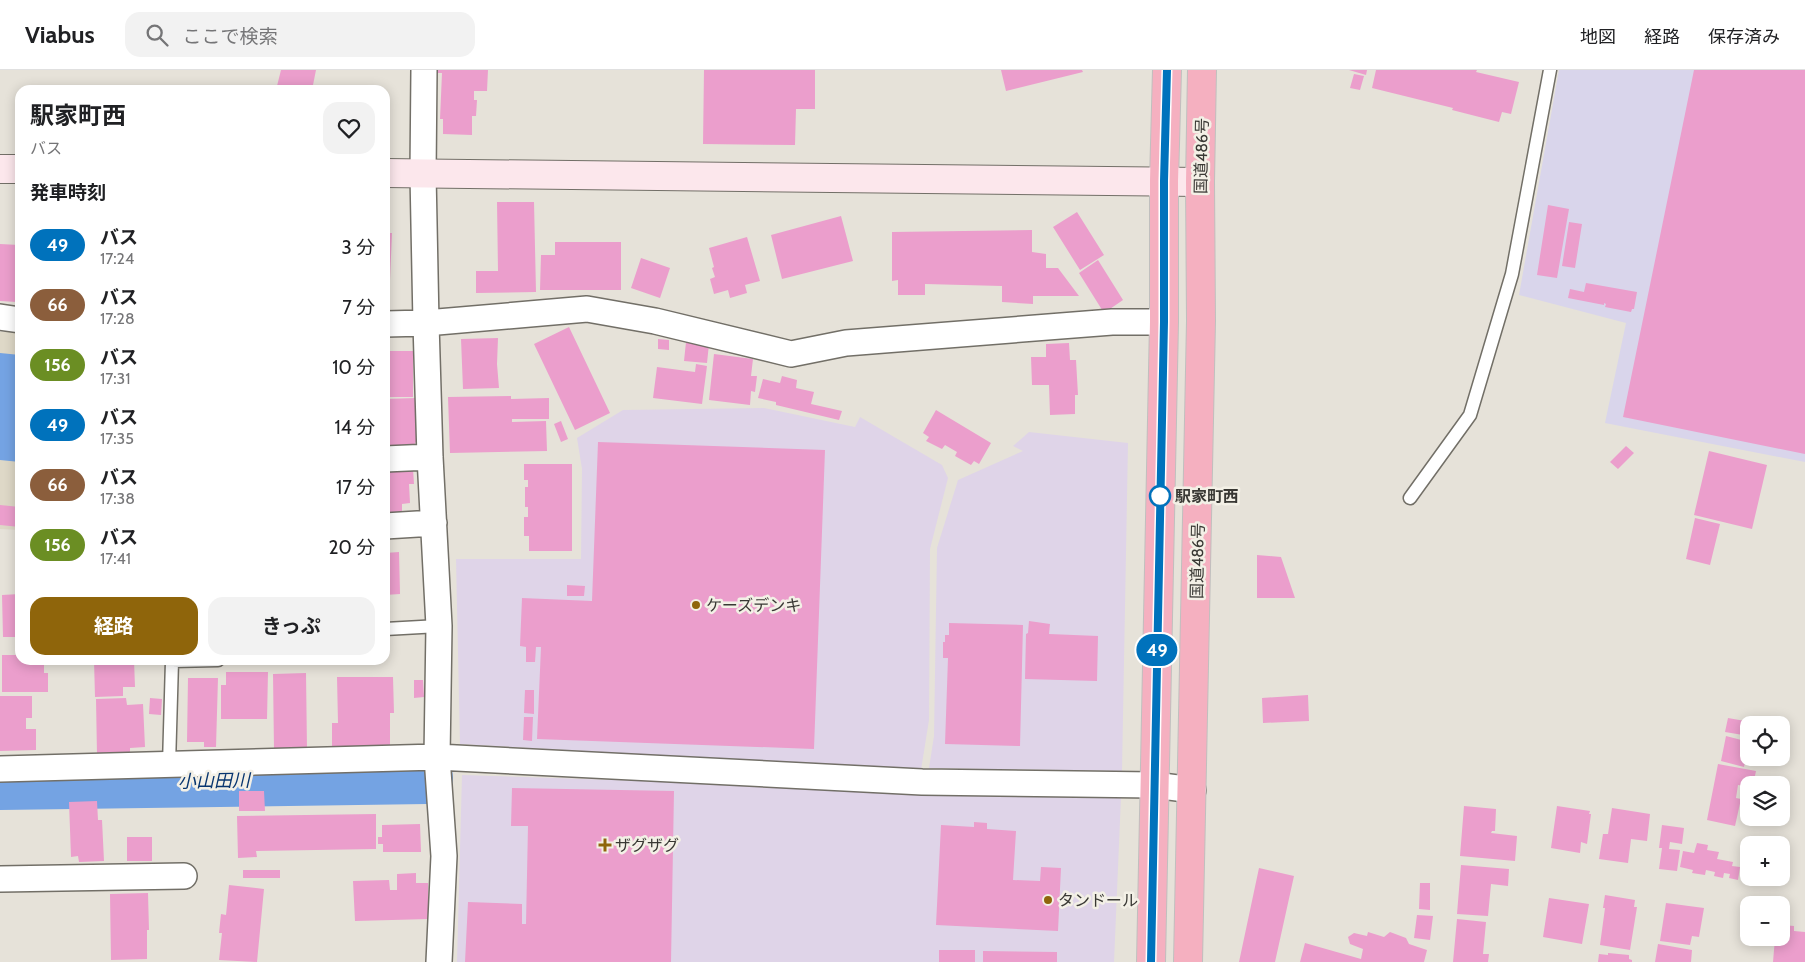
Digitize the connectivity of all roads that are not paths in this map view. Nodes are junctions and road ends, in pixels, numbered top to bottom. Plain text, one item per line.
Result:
1 (424, 70) edge
2 (1167, 70) edge
3 (1202, 70) edge
4 (1550, 70) edge
5 (0, 169) edge
6 (15, 169) edge
7 (390, 173) edge
8 (423, 174) junction
9 (1164, 181) junction
10 (1200, 182) junction
11 (0, 317) edge
12 (15, 319) edge
13 (1164, 322) junction
14 (426, 323) junction
15 (390, 324) edge
16 (430, 457) junction
17 (390, 459) edge
18 (1410, 498) dead end
19 (434, 523) junction
20 (390, 526) edge
21 (439, 626) junction
22 (390, 629) edge
23 (172, 665) edge
24 (437, 757) junction
25 (169, 765) junction
26 (0, 770) edge
27 (1154, 785) junction
28 (1193, 790) junction
29 (184, 876) dead end
30 (0, 879) edge
31 (439, 962) edge
32 (1151, 962) edge
33 (1188, 962) edge

1 - 8 street
2 - 9 highway
3 - 10 highway, 国道486号
4 - 18 lane
5 - 6 street
7 - 8 street
8 - 9 street
8 - 14 street
9 - 10 street
9 - 13 highway
10 - 28 highway, 国道486号
11 - 12 street
13 - 14 street
13 - 27 highway
14 - 15 street
14 - 16 street
16 - 17 street
16 - 19 street
19 - 20 street
19 - 21 street
21 - 22 lane
21 - 24 street
23 - 25 lane
24 - 25 street
24 - 27 street
24 - 31 street
25 - 26 street
27 - 28 street
27 - 32 highway
28 - 33 highway, 国道486号
29 - 30 street

